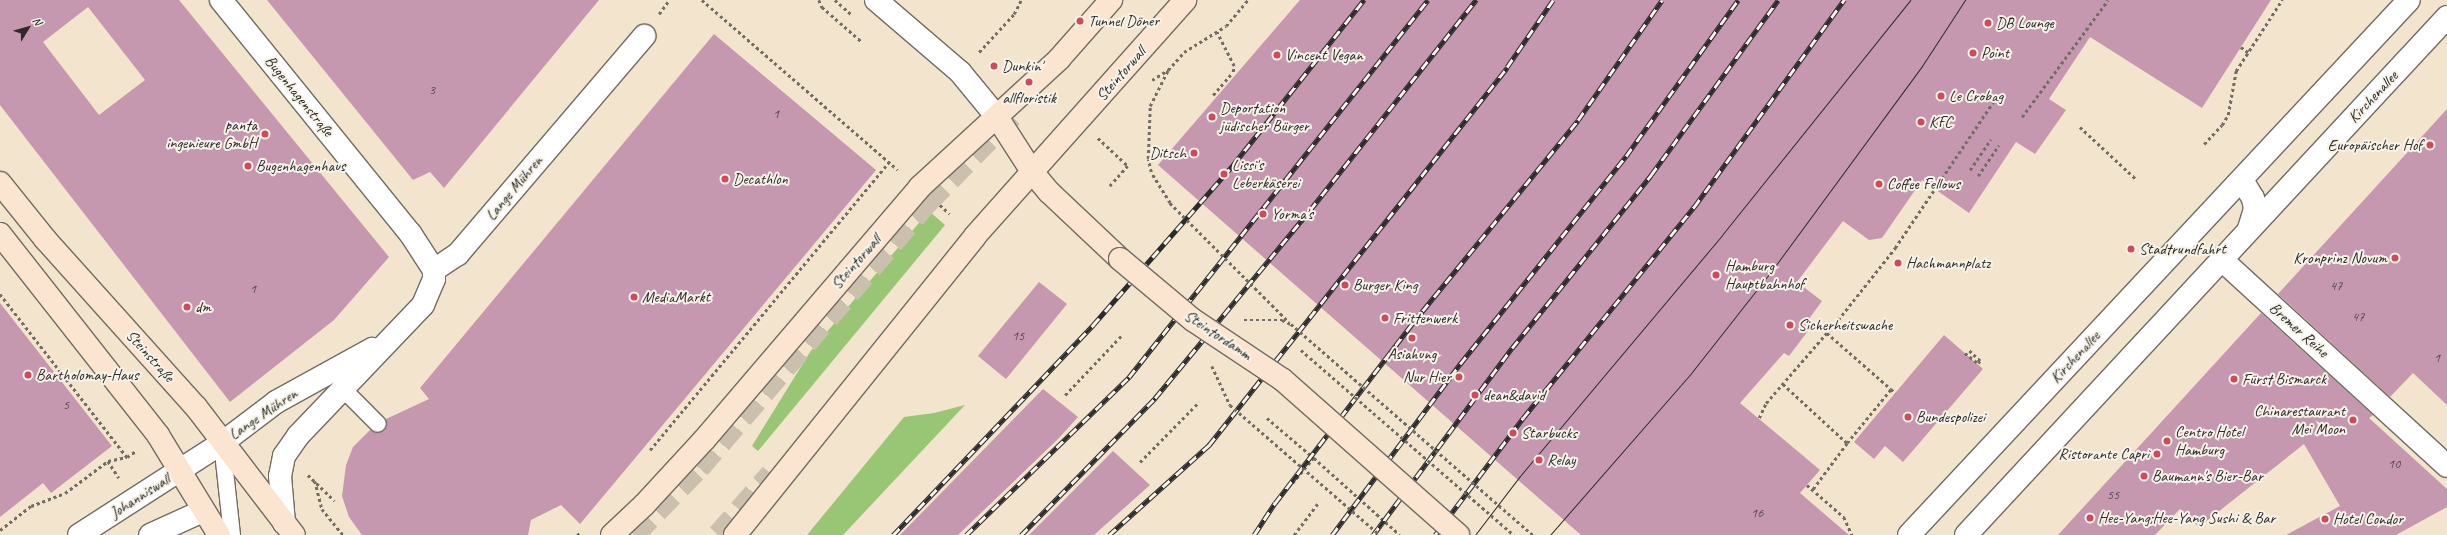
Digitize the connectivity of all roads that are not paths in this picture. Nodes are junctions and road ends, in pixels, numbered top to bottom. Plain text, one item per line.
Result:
1 (221, 0) edge
2 (1111, 0) edge
3 (1185, 0) edge
4 (2409, 0) edge
5 (877, 1) edge
6 (2447, 17) edge
7 (644, 36) dead end
8 (997, 117) junction
9 (1033, 173) junction
10 (2242, 180) junction
11 (0, 183) edge
12 (2249, 229) junction
13 (0, 234) edge
14 (2221, 259) junction
15 (434, 270) junction
16 (390, 339) junction
17 (343, 389) junction
18 (378, 424) dead end
19 (222, 442) junction
20 (2447, 466) edge
21 (181, 470) junction
22 (204, 511) junction
23 (289, 529) edge
24 (79, 535) edge
25 (150, 535) edge
26 (219, 535) edge
27 (232, 535) edge
28 (612, 535) edge
29 (735, 535) edge
30 (1458, 535) edge
31 (1909, 535) edge
32 (1966, 535) edge

1 - 15 street, Bugenhagenstraße
2 - 8 main road, Steintorwall
3 - 9 main road, Steintorwall
4 - 10 street, Kirchenallee
5 - 8 street
6 - 12 street, Kirchenallee
7 - 15 street, Lange Mühren
8 - 9 main road, Steintordamm
8 - 28 main road, Steintorwall
9 - 29 main road, Steintorwall
9 - 30 main road, Steintordamm, bridge
10 - 12 street, Kirchenallee
10 - 31 street, Kirchenallee
11 - 19 main road, Steinstraße
12 - 14 street, Kirchenallee
13 - 21 main road
14 - 20 street, Bremer Reihe
14 - 32 street, Kirchenallee
15 - 16 street, Lange Mühren
16 - 17 street, Lange Mühren
16 - 19 street, Lange Mühren
17 - 18 lane
17 - 23 street, Lange Mühren
19 - 21 street, Lange Mühren
19 - 23 main road, Steinstraße
19 - 27 lane
21 - 22 main road
21 - 24 street, Johanniswall
22 - 25 street
22 - 26 main road

